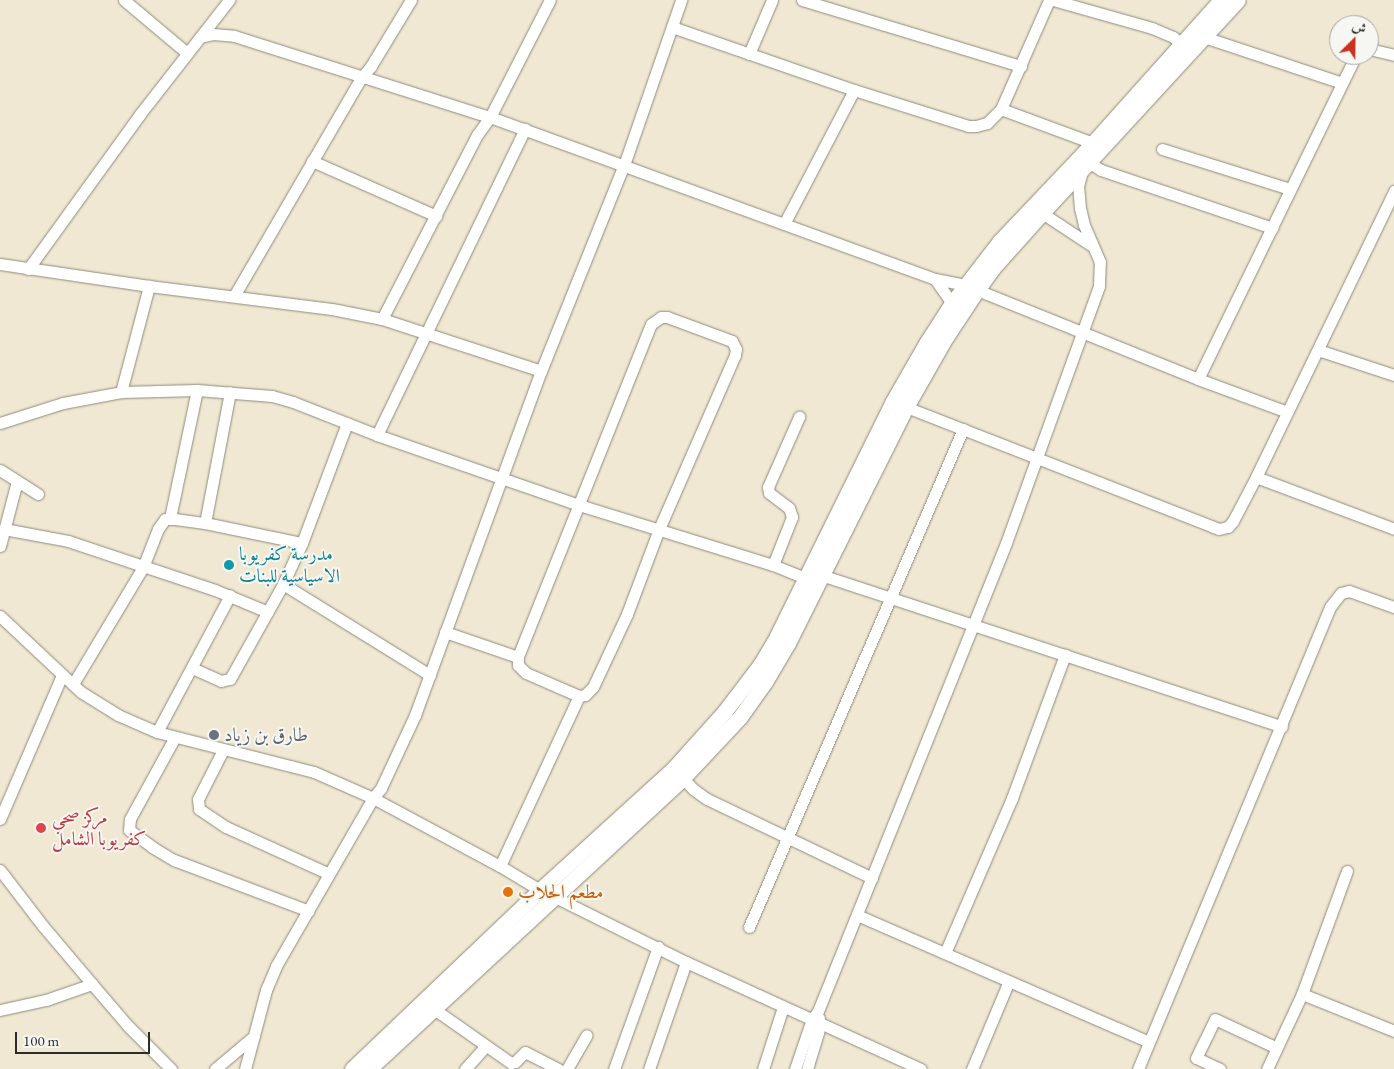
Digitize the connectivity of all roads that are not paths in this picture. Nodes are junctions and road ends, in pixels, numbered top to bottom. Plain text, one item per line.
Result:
1 (124, 0) edge
2 (229, 0) edge
3 (411, 0) edge
4 (550, 0) edge
5 (772, 0) edge
6 (802, 0) edge
7 (1049, 0) edge
8 (1053, 0) edge
9 (1221, 0) edge
10 (1238, 0) edge
11 (680, 1) edge
12 (672, 28) junction
13 (200, 37) junction
14 (1204, 37) junction
15 (1182, 44) junction
16 (1379, 51) edge
17 (187, 53) junction
18 (749, 54) junction
19 (1394, 55) edge
20 (1351, 65) edge
21 (1021, 66) junction
22 (361, 78) junction
23 (1342, 83) junction
24 (854, 90) junction
25 (1001, 109) junction
26 (490, 117) junction
27 (525, 129) junction
28 (1093, 143) junction
29 (1162, 149) dead end
30 (312, 161) junction
31 (624, 165) junction
32 (1086, 165) junction
33 (1290, 189) junction
34 (1394, 191) edge
35 (1042, 212) junction
36 (436, 216) junction
37 (784, 224) junction
38 (1272, 228) junction
39 (1092, 246) junction
40 (0, 264) edge
41 (28, 269) junction
42 (936, 279) junction
43 (149, 286) junction
44 (971, 288) junction
45 (234, 296) junction
46 (952, 303) junction
47 (382, 319) junction
48 (425, 332) junction
49 (1083, 333) junction
50 (1318, 350) junction
51 (921, 366) junction
52 (541, 371) junction
53 (1394, 375) edge
54 (1198, 379) junction
55 (197, 390) junction
56 (121, 392) junction
57 (230, 392) junction
58 (906, 407) junction
59 (1287, 412) junction
60 (799, 417) dead end
61 (0, 423) edge
62 (346, 423) junction
63 (963, 429) junction
64 (377, 435) junction
65 (1038, 459) junction
66 (0, 470) edge
67 (500, 477) junction
68 (1256, 477) junction
69 (17, 481) junction
70 (38, 494) dead end
71 (579, 505) junction
72 (170, 518) junction
73 (205, 523) junction
74 (4, 529) junction
75 (659, 529) junction
76 (1394, 529) edge
77 (302, 543) junction
78 (0, 546) edge
79 (773, 565) junction
80 (143, 567) junction
81 (824, 576) junction
82 (806, 578) junction
83 (283, 584) junction
84 (230, 595) junction
85 (892, 597) junction
86 (1394, 607) edge
87 (268, 612) junction
88 (0, 616) edge
89 (972, 625) junction
90 (445, 632) junction
91 (1065, 655) junction
92 (518, 657) junction
93 (192, 668) junction
94 (62, 675) junction
95 (430, 675) junction
96 (72, 684) junction
97 (579, 696) junction
98 (1282, 727) junction
99 (156, 732) junction
100 (175, 737) junction
101 (223, 750) junction
102 (678, 773) junction
103 (373, 798) junction
104 (0, 819) edge
105 (786, 838) junction
106 (500, 866) junction
107 (0, 870) edge
108 (1347, 871) dead end
109 (329, 874) junction
110 (872, 878) junction
111 (540, 890) junction
112 (555, 897) junction
113 (309, 911) junction
114 (857, 915) junction
115 (749, 928) dead end
116 (658, 947) junction
117 (945, 953) junction
118 (483, 954) junction
119 (686, 962) junction
120 (1009, 981) junction
121 (92, 984) junction
122 (1302, 994) junction
123 (783, 1007) junction
124 (434, 1009) junction
125 (0, 1010) edge
126 (816, 1018) junction
127 (1394, 1031) edge
128 (587, 1035) dead end
129 (254, 1036) junction
130 (1149, 1042) junction
131 (486, 1046) junction
132 (1278, 1048) junction
133 (171, 1069) edge
134 (215, 1069) edge
135 (245, 1069) edge
136 (352, 1069) edge
137 (369, 1069) edge
138 (465, 1069) edge
139 (558, 1069) edge
140 (567, 1069) edge
141 (614, 1069) edge
142 (649, 1069) edge
143 (763, 1069) edge
144 (796, 1069) edge
145 (807, 1069) edge
146 (920, 1069) edge
147 (972, 1069) edge
148 (1138, 1069) edge
149 (1220, 1069) edge
150 (1267, 1069) edge

1 - 17 street
2 - 13 street
3 - 22 street
4 - 26 street
5 - 18 street
6 - 21 street
7 - 21 street
8 - 15 street
9 - 15 main road
10 - 14 main road
11 - 12 street
12 - 18 street
12 - 31 street
13 - 17 street
13 - 22 street
14 - 23 street
14 - 32 main road
15 - 28 main road
16 - 19 street
17 - 41 street
18 - 24 street
20 - 23 street
21 - 25 street
22 - 26 street
22 - 30 street
23 - 33 street
24 - 25 street
24 - 37 street
25 - 28 street
26 - 27 street
26 - 36 street
27 - 31 street
27 - 48 street
28 - 44 main road
29 - 33 street
30 - 36 street
30 - 45 street
31 - 37 street
31 - 52 street
32 - 35 main road
32 - 38 street
32 - 39 street
33 - 38 street
34 - 50 street
35 - 39 street
35 - 44 main road
36 - 47 street
37 - 42 street
38 - 54 street
39 - 49 street
40 - 41 street
41 - 43 street
42 - 44 street
42 - 46 street
43 - 45 street
43 - 56 street
44 - 46 main road
44 - 49 street
44 - 51 main road
45 - 47 street
46 - 51 main road
47 - 48 street
48 - 52 street
48 - 64 street
49 - 54 street
49 - 65 street
50 - 53 street
50 - 59 street
51 - 58 main road
51 - 82 main road
52 - 67 street
54 - 59 street
55 - 56 street
55 - 57 street
55 - 72 street
56 - 61 street
57 - 62 street
57 - 73 street
58 - 63 street
58 - 81 main road
59 - 68 street
60 - 79 street
62 - 64 street
62 - 77 street
63 - 65 street
63 - 85 street
64 - 67 street
65 - 68 street
65 - 89 street
66 - 69 street
67 - 71 street
67 - 90 street
68 - 76 street
69 - 70 street
69 - 74 street
71 - 75 street
71 - 75 street
71 - 92 street
72 - 73 street
72 - 80 street
73 - 77 street
74 - 78 street
74 - 80 street
75 - 79 street
75 - 97 street
77 - 83 street
79 - 82 street
80 - 84 street
80 - 96 street
81 - 85 street
81 - 102 main road
82 - 102 main road
83 - 87 street
83 - 95 street
84 - 87 street
84 - 93 street
85 - 89 street
85 - 105 street
86 - 98 street
87 - 93 street
88 - 94 street
89 - 91 street
89 - 110 street
90 - 92 street
90 - 95 street
91 - 98 street
91 - 117 street
92 - 97 street
93 - 99 street
94 - 96 street
94 - 104 street
95 - 103 street
96 - 99 street
97 - 106 street
98 - 130 street
99 - 100 street
100 - 101 street
100 - 113 street
101 - 103 street
101 - 109 street
102 - 105 street
102 - 111 main road
102 - 112 main road
103 - 106 street
103 - 109 street
105 - 110 street
105 - 115 street
106 - 111 street
107 - 121 street
108 - 122 street
109 - 113 street
110 - 114 street
111 - 118 main road
112 - 116 street
112 - 118 main road
113 - 129 street
114 - 117 street
114 - 126 street
116 - 119 street
116 - 141 street
117 - 120 street
118 - 124 main road
118 - 136 main road
119 - 123 street
119 - 142 street
120 - 130 street
120 - 147 street
121 - 125 street
121 - 133 street
122 - 127 street
122 - 132 street
123 - 126 street
123 - 143 street
124 - 131 street
124 - 137 main road
126 - 144 street
126 - 145 street
126 - 146 street
128 - 140 street
129 - 134 street
129 - 135 street
130 - 148 street
131 - 138 street
131 - 139 street
132 - 149 street
132 - 150 street

